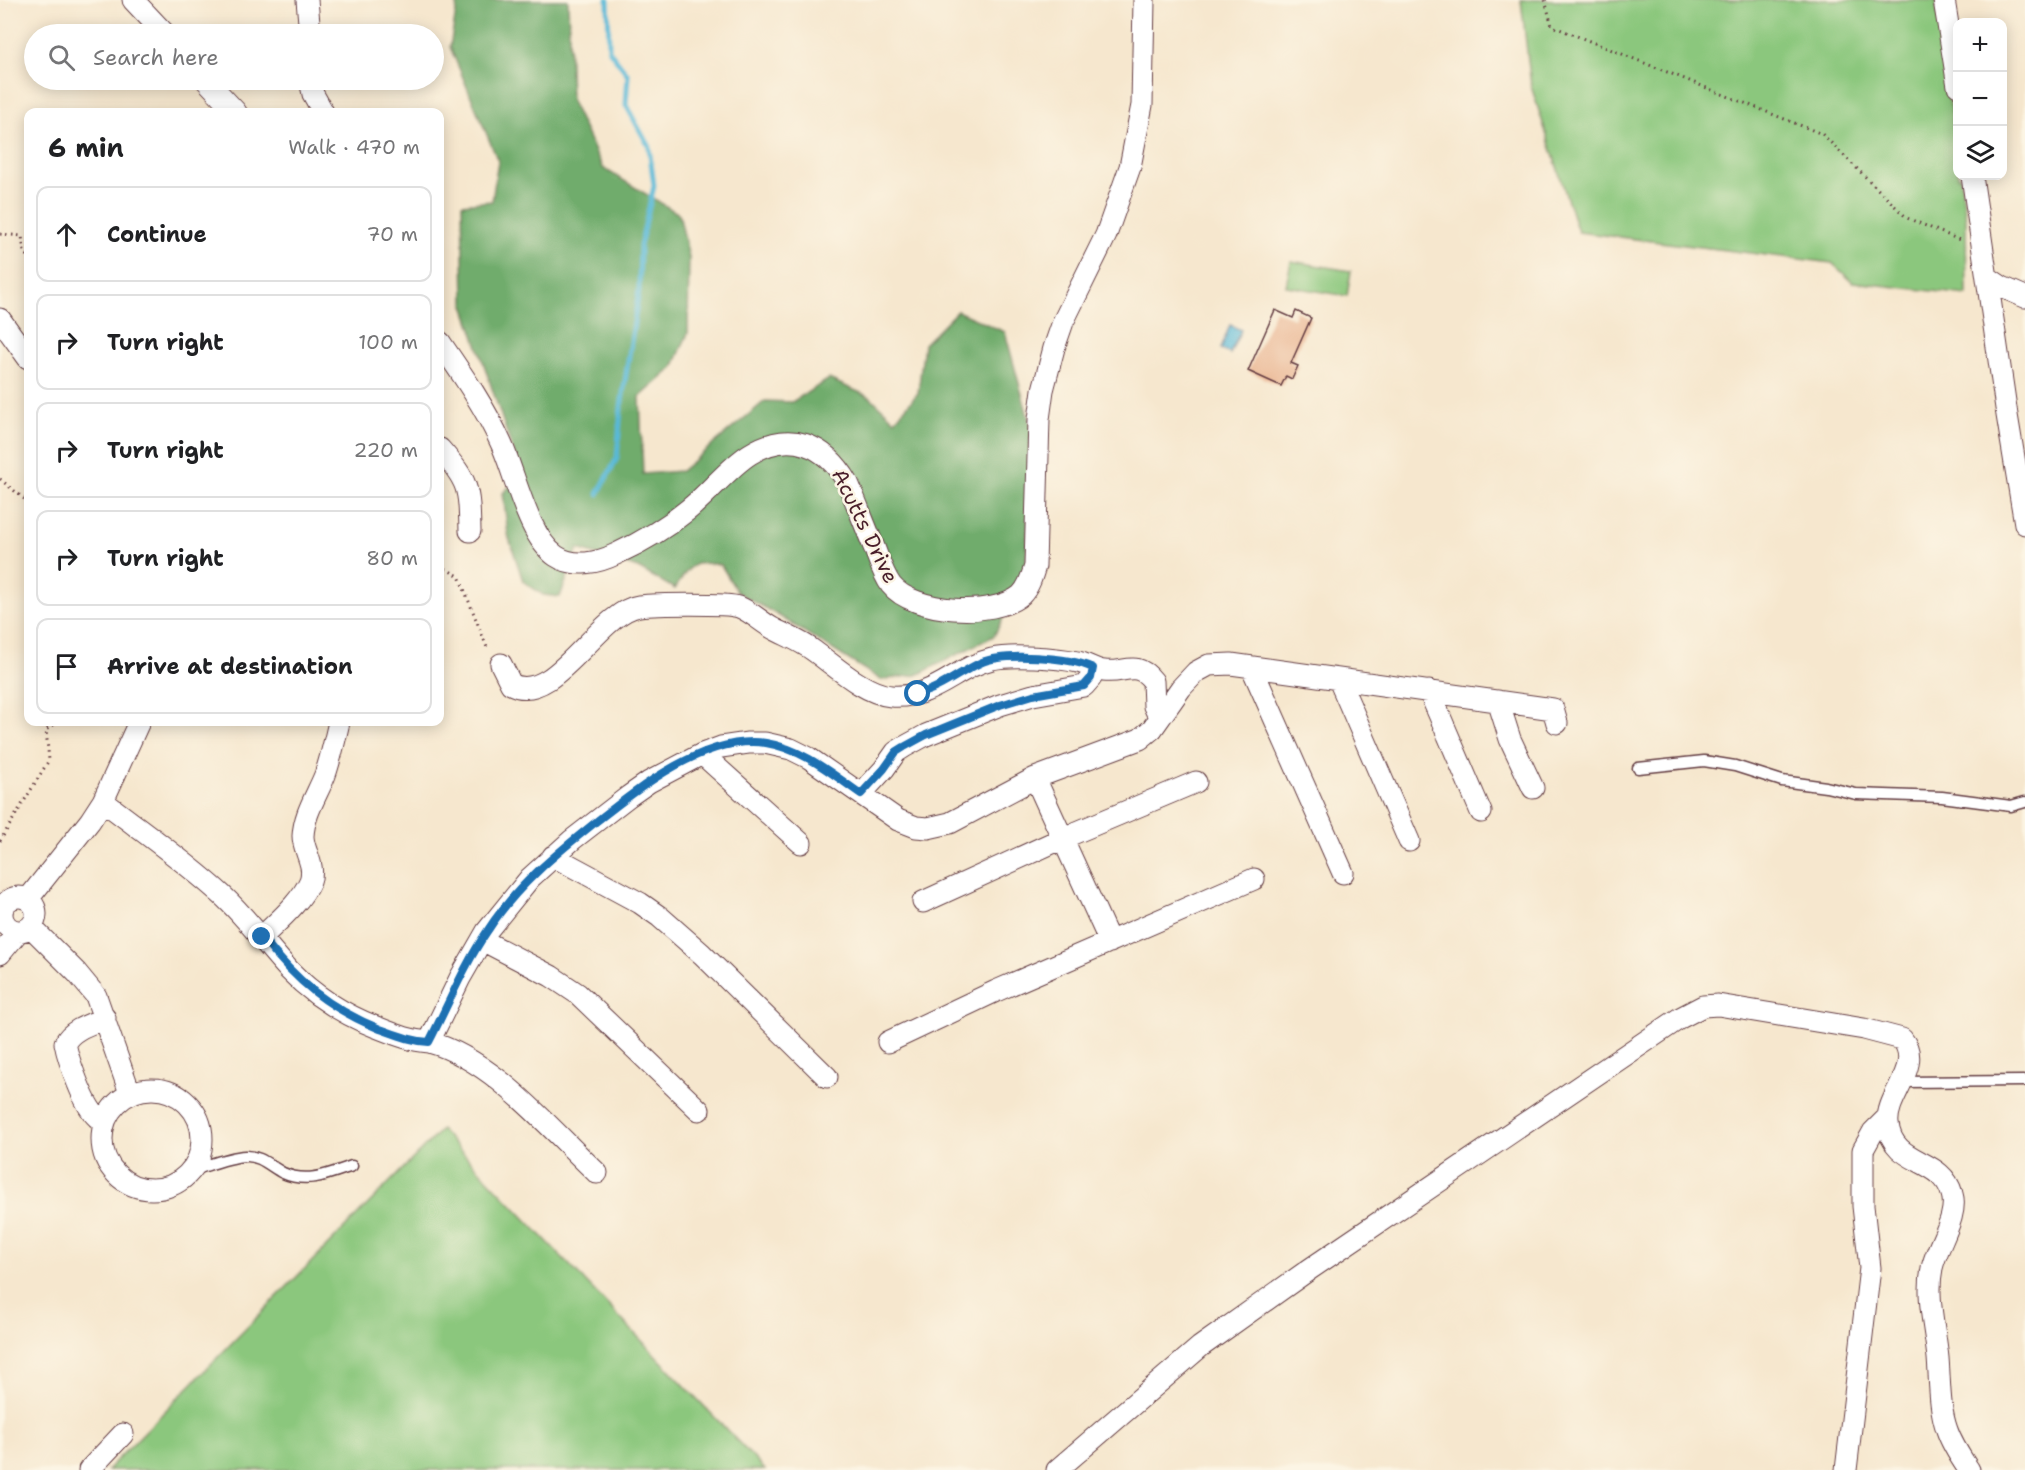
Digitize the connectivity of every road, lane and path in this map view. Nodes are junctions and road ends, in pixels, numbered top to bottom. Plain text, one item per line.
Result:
1 (133, 0) edge
2 (307, 0) edge
3 (1144, 0) edge
4 (1545, 0) edge
5 (1944, 0) edge
6 (156, 24) edge
7 (309, 24) edge
8 (1956, 72) edge
9 (215, 90) edge
10 (312, 90) edge
11 (232, 108) edge
12 (321, 108) edge
13 (1973, 180) edge
14 (0, 234) edge
15 (1983, 250) junction
16 (24, 252) edge
17 (1987, 277) junction
18 (2025, 297) edge
19 (0, 319) edge
20 (444, 348) edge
21 (24, 352) edge
22 (444, 453) edge
23 (0, 479) edge
24 (24, 499) edge
25 (2025, 524) edge
26 (470, 531) dead end
27 (444, 568) edge
28 (501, 664) joint
29 (1093, 668) junction
30 (1252, 668) junction
31 (1339, 680) junction
32 (1428, 691) junction
33 (1498, 701) junction
34 (1159, 717) junction
35 (1557, 723) dead end
36 (52, 726) edge
37 (137, 726) edge
38 (338, 726) edge
39 (702, 753) junction
40 (1638, 768) dead end
41 (1035, 778) junction
42 (1196, 782) dead end
43 (1533, 788) dead end
44 (861, 794) junction
45 (103, 801) junction
46 (2025, 802) edge
47 (1481, 812) dead end
48 (1063, 838) junction
49 (0, 841) edge
50 (1409, 841) dead end
51 (801, 843) dead end
52 (553, 856) junction
53 (1343, 873) dead end
54 (1254, 879) dead end
55 (924, 902) dead end
56 (13, 914) edge
57 (262, 937) junction
58 (482, 940) junction
59 (1110, 942) junction
60 (0, 954) edge
61 (105, 1018) junction
62 (429, 1042) junction
63 (888, 1042) dead end
64 (827, 1077) dead end
65 (2025, 1081) edge
66 (1901, 1082) junction
67 (130, 1093) junction
68 (699, 1110) dead end
69 (1888, 1117) junction
70 (105, 1121) junction
71 (352, 1166) dead end
72 (190, 1171) junction
73 (597, 1173) dead end
74 (123, 1434) dead end
75 (89, 1470) edge
76 (1057, 1470) edge
77 (1846, 1470) edge
78 (1969, 1470) edge

1 - 6 street
2 - 7 street
3 - 20 street, Acutts Drive
4 - 15 path
5 - 8 street
9 - 11 street
10 - 12 street
13 - 15 street
14 - 16 path
15 - 17 street
17 - 18 street
17 - 25 street
19 - 21 street
22 - 26 street
23 - 24 path
27 - 28 path
28 - 29 street
29 - 34 street
29 - 44 street
30 - 31 street
30 - 34 street
30 - 53 street
31 - 32 street
31 - 50 street
32 - 33 street
32 - 47 street
33 - 35 street
33 - 43 street
34 - 41 street
36 - 49 path
37 - 45 street
38 - 57 street
39 - 44 street
39 - 51 street
39 - 52 street
40 - 46 lane
41 - 44 street
41 - 48 street
42 - 48 street
45 - 56 street
45 - 57 street
48 - 55 street
48 - 59 street
52 - 58 street
52 - 64 street
54 - 59 street
56 - 60 street
56 - 61 street
57 - 62 street
58 - 62 street
58 - 68 street
59 - 63 street
61 - 67 street
61 - 70 street
62 - 73 street
65 - 66 lane
66 - 69 street
66 - 76 street
67 - 70 street
67 - 72 street
69 - 77 street
69 - 78 street
70 - 72 street
71 - 72 lane
74 - 75 street

